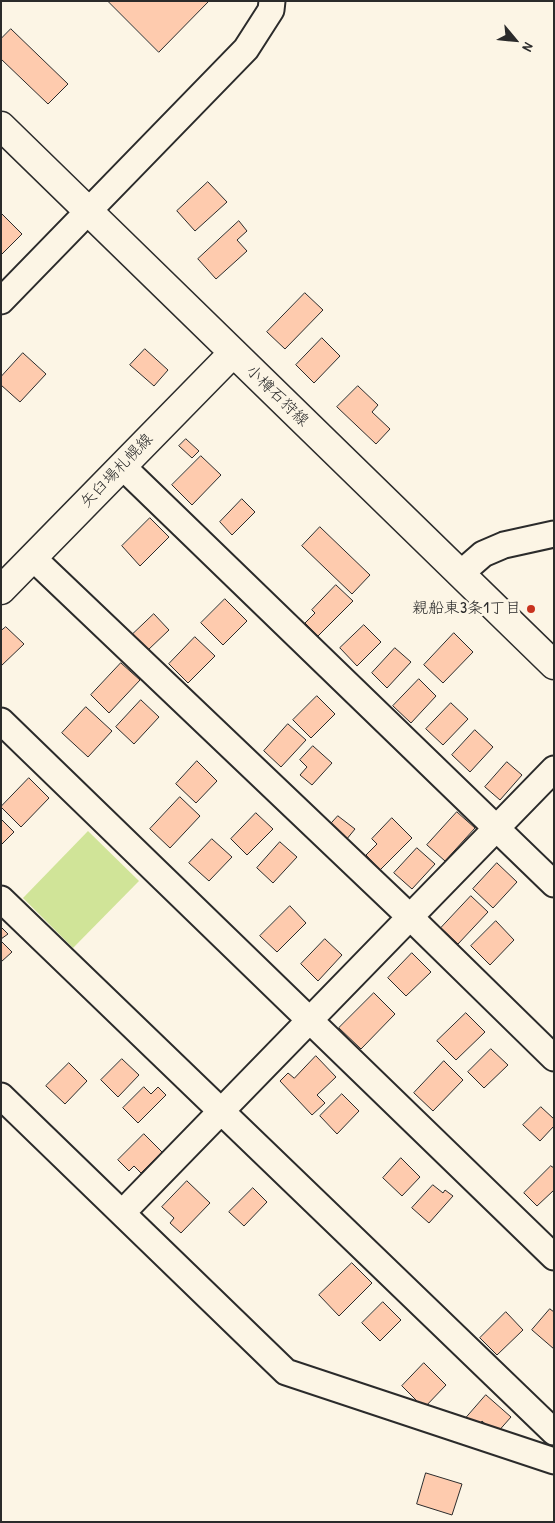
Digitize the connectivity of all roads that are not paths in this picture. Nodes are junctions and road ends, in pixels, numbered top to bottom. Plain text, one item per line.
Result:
1 (272, 1) edge
2 (1, 126) edge
3 (89, 212) junction
4 (1, 301) edge
5 (233, 353) junction
6 (122, 466) junction
7 (554, 534) edge
8 (33, 558) junction
9 (460, 574) junction
10 (1, 590) edge
11 (554, 665) edge
12 (1, 720) edge
13 (554, 769) edge
14 (497, 828) junction
15 (554, 884) edge
16 (1, 900) edge
17 (410, 918) junction
18 (310, 1020) junction
19 (554, 1058) edge
20 (1, 1096) edge
21 (221, 1111) junction
22 (122, 1213) junction
23 (554, 1257) edge
24 (554, 1432) edge
25 (554, 1461) edge

1 - 3 street
2 - 3 main road, 小樽石狩線
3 - 4 street
3 - 5 main road, 小樽石狩線
5 - 6 main road, 矢臼場札幌線
5 - 9 main road, 小樽石狩線
6 - 8 main road, 矢臼場札幌線
6 - 14 street
7 - 9 street
8 - 10 main road, 矢臼場札幌線
8 - 17 street
9 - 11 main road, 小樽石狩線
12 - 18 street
13 - 14 street
14 - 15 street
14 - 17 street
16 - 21 street
17 - 18 street
17 - 19 street
18 - 21 street
18 - 23 street
20 - 22 street
21 - 22 street
21 - 24 street
22 - 25 street

